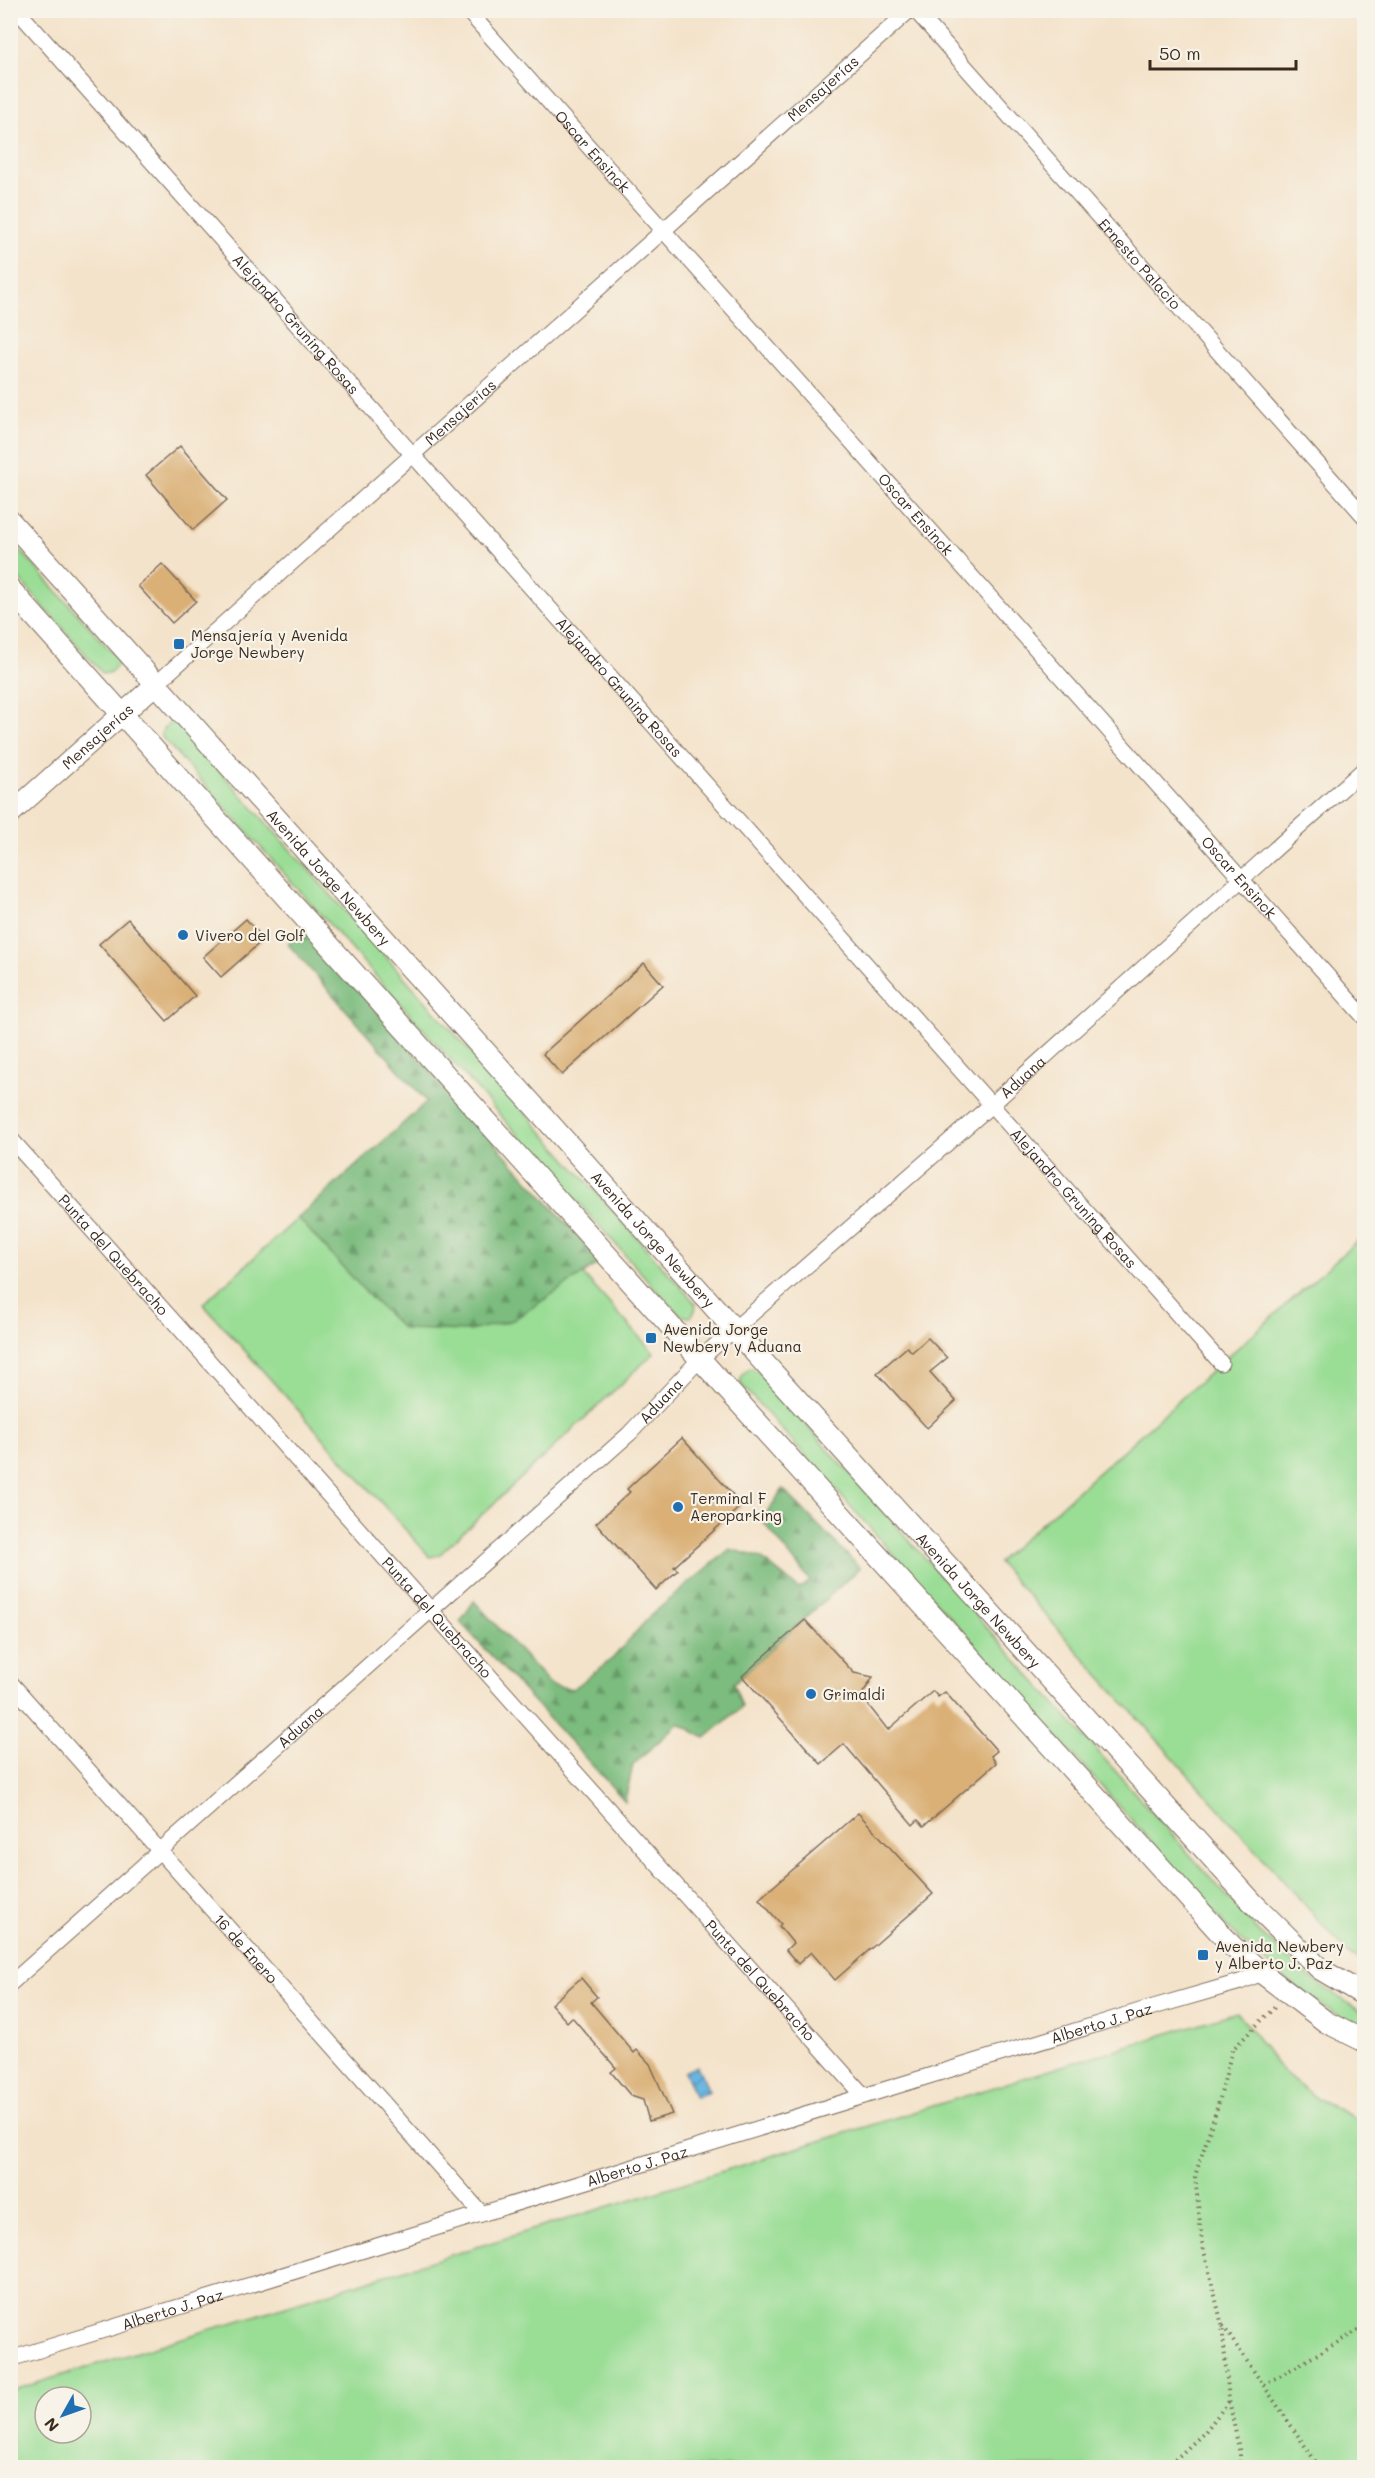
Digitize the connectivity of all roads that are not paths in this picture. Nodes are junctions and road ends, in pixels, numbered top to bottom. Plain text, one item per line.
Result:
1 (17, 10) edge
2 (466, 10) edge
3 (912, 10) edge
4 (663, 231) junction
5 (413, 455) junction
6 (1365, 516) edge
7 (10, 521) edge
8 (10, 589) edge
9 (156, 684) junction
10 (123, 714) junction
11 (1365, 769) edge
12 (10, 814) edge
13 (1242, 879) junction
14 (1365, 1017) edge
15 (991, 1105) junction
16 (10, 1138) edge
17 (734, 1329) junction
18 (700, 1359) junction
19 (1221, 1363) dead end
20 (432, 1610) junction
21 (10, 1682) edge
22 (161, 1850) junction
23 (1262, 1972) junction
24 (10, 1984) edge
25 (1363, 1995) edge
26 (1365, 2041) edge
27 (864, 2096) junction
28 (482, 2214) junction
29 (10, 2359) edge

1 - 5 street, Alejandro Gruning Rosas
2 - 4 street, Oscar Ensinck
3 - 4 street, Mensajerías
3 - 6 street, Ernesto Palacio
4 - 5 street, Mensajerías
4 - 13 street, Oscar Ensinck
5 - 9 street, Mensajerías
5 - 15 street, Alejandro Gruning Rosas
7 - 9 main road, Avenida Jorge Newbery
8 - 10 main road
9 - 10 street, Mensajerías
9 - 17 main road, Avenida Jorge Newbery
10 - 12 street, Mensajerías
10 - 18 main road
11 - 13 street, Aduana
13 - 14 street, Oscar Ensinck
13 - 15 street, Aduana
15 - 17 street, Aduana
15 - 19 street, Alejandro Gruning Rosas
16 - 20 street, Punta del Quebracho
17 - 18 street, Aduana
17 - 25 main road, Avenida Jorge Newbery
18 - 20 street, Aduana
18 - 23 main road
20 - 22 street, Aduana
20 - 27 street, Punta del Quebracho
21 - 22 street, 16 de Enero
22 - 24 street, Aduana
22 - 28 street, 16 de Enero
23 - 26 main road
23 - 27 street, Alberto J. Paz
27 - 28 street, Alberto J. Paz
28 - 29 street, Alberto J. Paz

